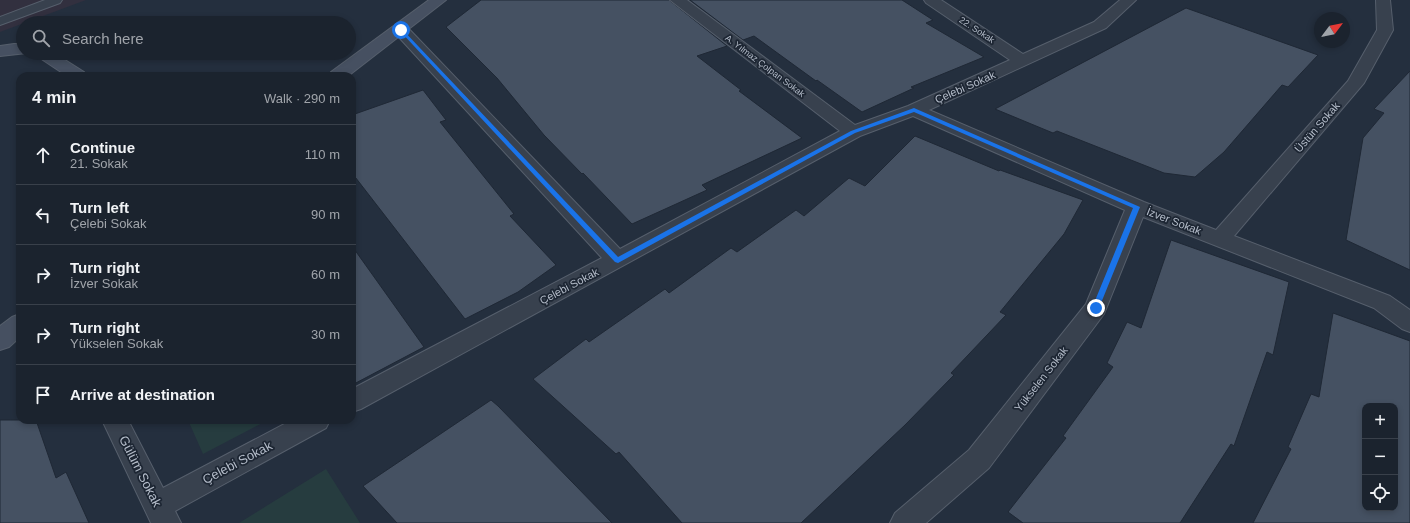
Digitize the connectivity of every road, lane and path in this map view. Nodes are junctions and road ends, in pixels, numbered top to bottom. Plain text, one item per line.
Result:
1 (56, 0) edge
2 (440, 0) edge
3 (678, 0) edge
4 (931, 0) edge
5 (1129, 0) edge
6 (1383, 0) edge
7 (0, 21) edge
8 (401, 30) junction
9 (16, 49) edge
10 (0, 51) edge
11 (54, 60) edge
12 (1023, 61) junction
13 (72, 72) edge
14 (342, 72) edge
15 (914, 110) junction
16 (853, 132) junction
17 (1137, 207) junction
18 (1220, 239) junction
19 (618, 260) junction
20 (1410, 323) edge
21 (16, 326) edge
22 (0, 340) edge
23 (356, 399) edge
24 (117, 424) edge
25 (310, 424) edge
26 (162, 514) edge
27 (905, 523) edge

1 - 7 lane
2 - 8 street
3 - 16 street, A. Yılmaz Çolpan Sokak
4 - 12 street, 22. Sokak
5 - 12 street, Çelebi Sokak
6 - 18 street, Üstün Sokak
8 - 14 street
8 - 19 street
9 - 10 street
11 - 13 street
12 - 15 street, Çelebi Sokak
15 - 16 street, Çelebi Sokak
15 - 17 street, İzver Sokak
16 - 19 street, Çelebi Sokak
17 - 18 street, İzver Sokak
17 - 27 street, Yükselen Sokak
18 - 20 street, İzver Sokak
19 - 23 street, Çelebi Sokak
21 - 22 street
24 - 26 street, Gülüm Sokak
25 - 26 street, Çelebi Sokak

